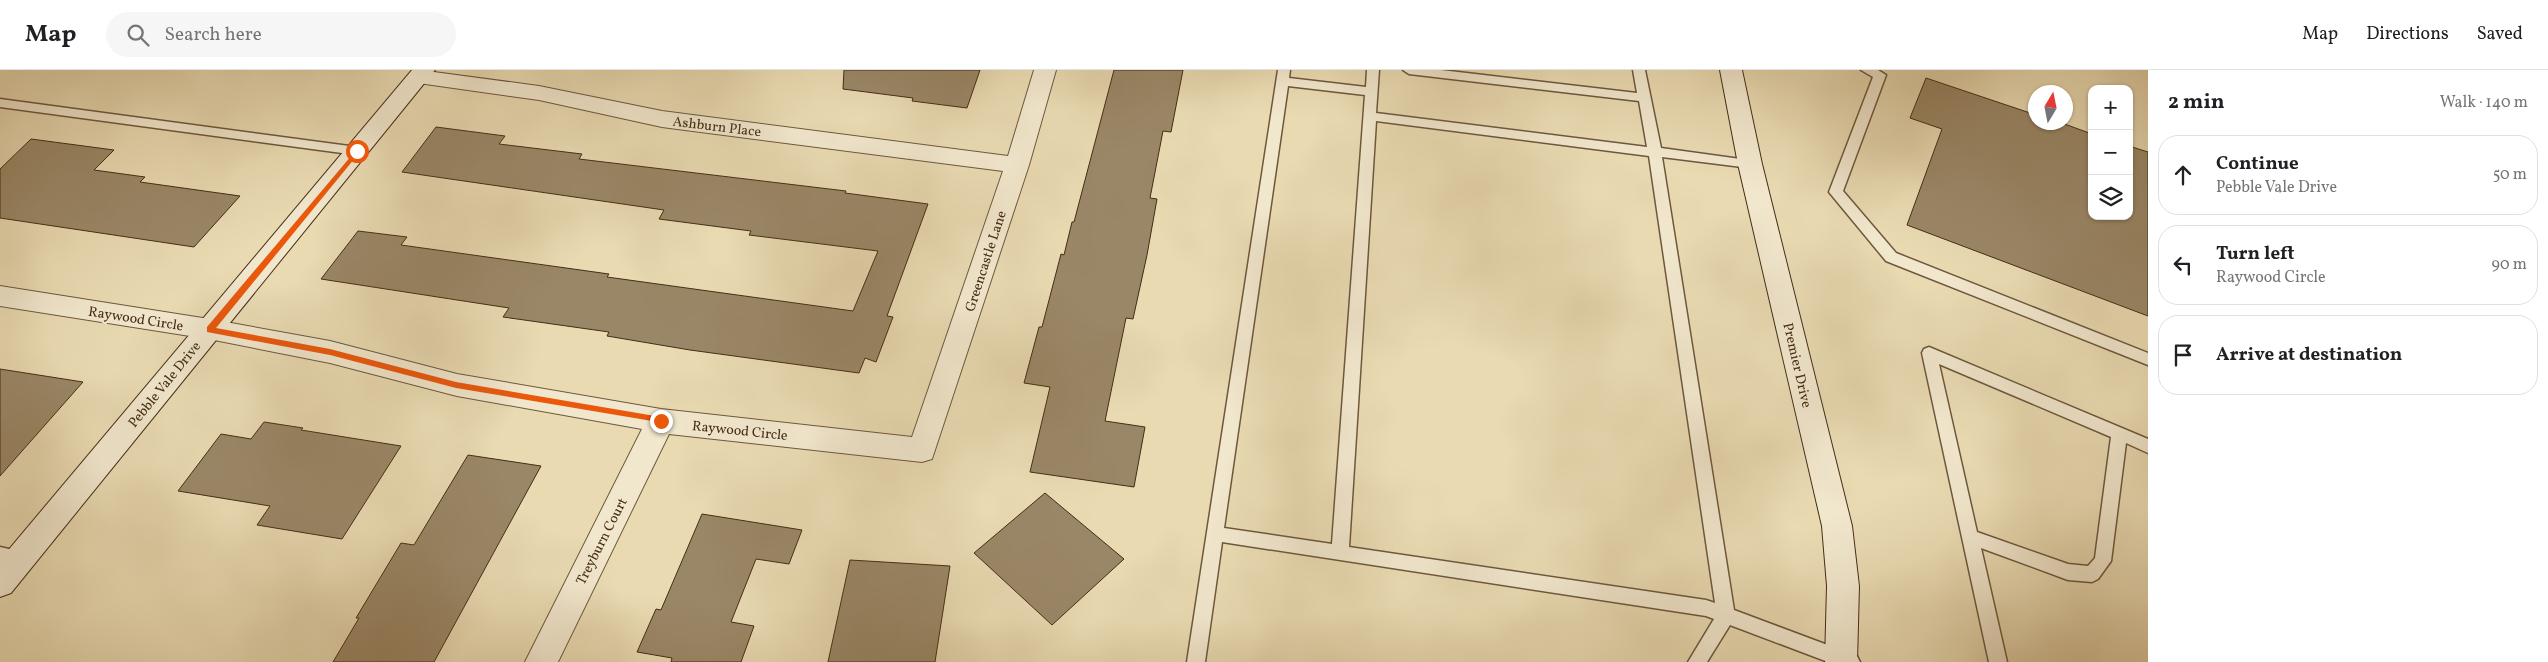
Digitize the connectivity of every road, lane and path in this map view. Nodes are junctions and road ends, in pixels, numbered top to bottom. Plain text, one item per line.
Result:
1 (1045, 70) edge
2 (1372, 70) edge
3 (1409, 70) edge
4 (1639, 70) edge
5 (1731, 70) edge
6 (1867, 70) edge
7 (422, 73) edge
8 (1283, 75) edge
9 (1371, 92) junction
10 (1645, 98) junction
11 (0, 103) edge
12 (1369, 116) junction
13 (357, 151) junction
14 (1655, 153) junction
15 (1750, 164) junction
16 (1017, 165) junction
17 (0, 296) edge
18 (210, 330) junction
19 (2148, 360) edge
20 (661, 421) junction
21 (2120, 434) junction
22 (2148, 446) edge
23 (922, 450) joint
24 (1214, 534) junction
25 (1970, 537) junction
26 (1340, 553) junction
27 (10, 556) edge
28 (0, 583) edge
29 (1726, 616) junction
30 (1844, 661) edge
31 (541, 662) edge
32 (1196, 662) edge
33 (1696, 662) edge
34 (1998, 662) edge

1 - 16 street, Greencastle Lane
2 - 9 lane
3 - 10 lane
4 - 10 lane
5 - 15 street, Premier Drive
6 - 19 lane
7 - 13 street, Pebble Vale Drive
7 - 16 street, Ashburn Place
8 - 9 lane
8 - 24 lane
9 - 12 lane
10 - 14 lane
11 - 13 lane
12 - 14 lane
12 - 26 lane
13 - 18 street, Pebble Vale Drive
14 - 15 lane
14 - 29 lane
15 - 30 street, Premier Drive
16 - 23 street, Greencastle Lane
17 - 18 street, Raywood Circle
18 - 20 street, Raywood Circle
18 - 27 street, Pebble Vale Drive
20 - 23 street, Raywood Circle
20 - 31 street, Treyburn Court
21 - 22 lane
21 - 25 lane
21 - 25 lane
24 - 26 lane
24 - 32 lane
25 - 34 lane
26 - 29 lane
27 - 28 street, Pebble Vale Drive
29 - 30 lane
29 - 33 lane

